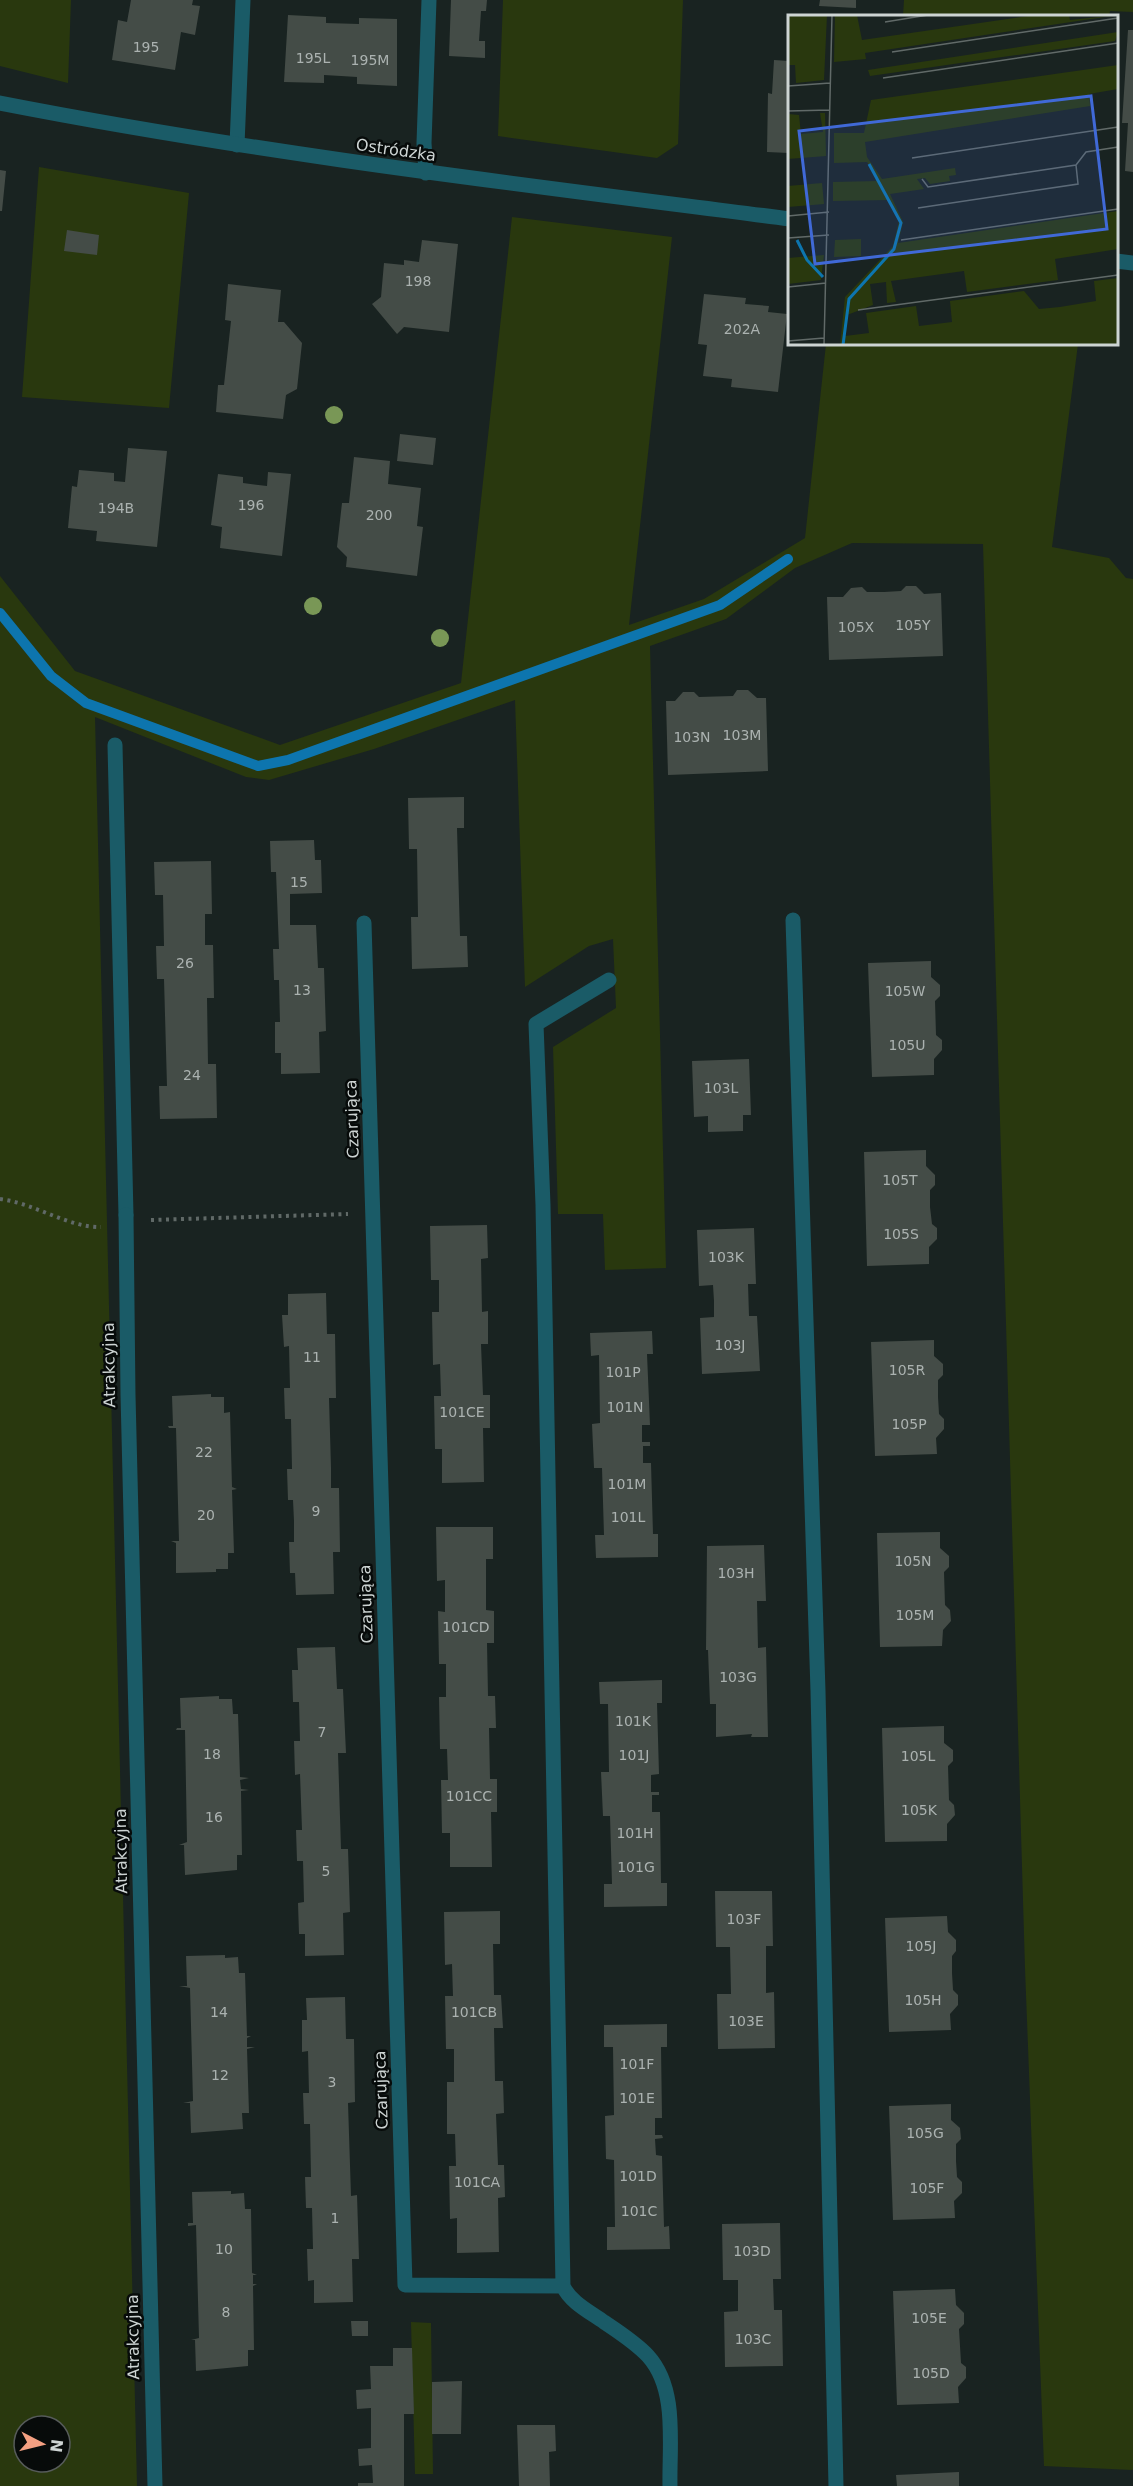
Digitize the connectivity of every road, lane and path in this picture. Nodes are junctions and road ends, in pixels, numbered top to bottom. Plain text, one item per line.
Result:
1 (243, 0) edge
2 (429, 0) edge
3 (0, 104) edge
4 (237, 145) junction
5 (426, 173) junction
6 (788, 219) edge
7 (1118, 261) edge
8 (1133, 263) edge
9 (115, 745) dead end
10 (794, 920) dead end
11 (364, 923) dead end
12 (609, 980) dead end
13 (0, 1199) edge
14 (372, 1214) junction
15 (126, 1220) junction
16 (167, 1220) dead end
17 (563, 2286) junction
18 (155, 2486) edge
19 (670, 2486) edge
20 (836, 2486) edge

1 - 4 street
2 - 5 street
3 - 4 street, Ostródzka
4 - 5 street, Ostródzka
5 - 6 street, Ostródzka
7 - 8 street
9 - 15 street, Atrakcyjna
10 - 20 street
11 - 14 street, Czarująca
12 - 17 street
13 - 15 path
14 - 16 path
14 - 17 street, Czarująca
15 - 18 street, Atrakcyjna
17 - 19 street

